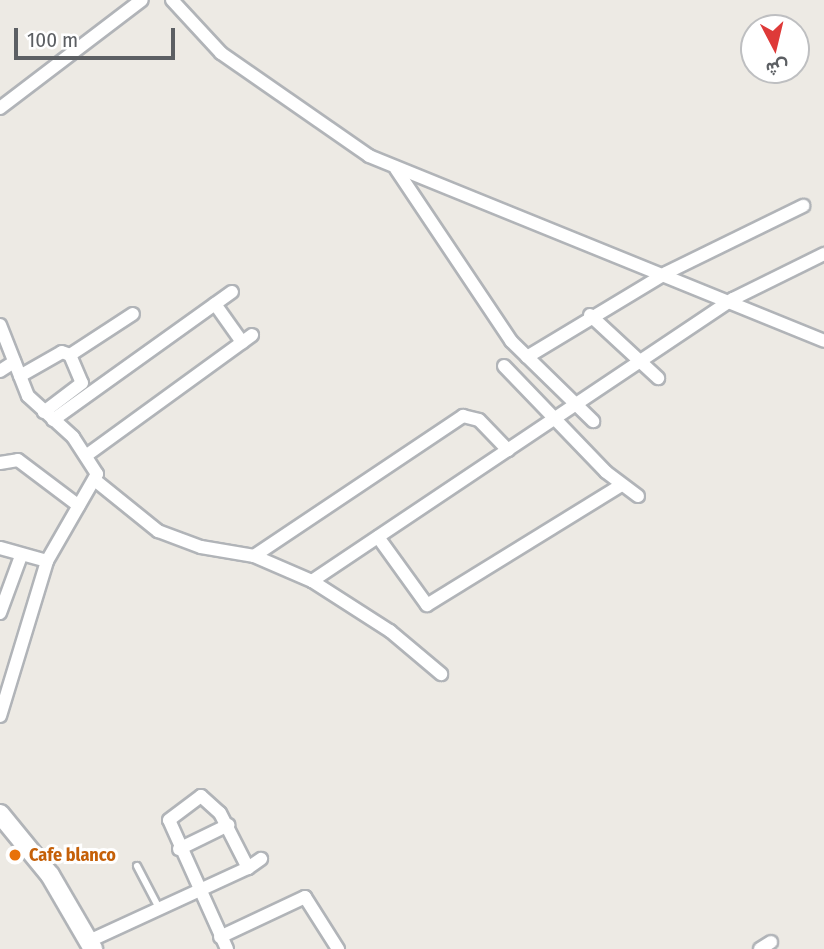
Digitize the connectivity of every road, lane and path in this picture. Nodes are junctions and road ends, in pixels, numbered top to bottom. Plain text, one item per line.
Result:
1 (142, 0) edge
2 (172, 0) edge
3 (0, 108) edge
4 (396, 169) junction
5 (803, 206) dead end
6 (824, 254) edge
7 (666, 273) junction
8 (232, 292) dead end
9 (733, 299) junction
10 (215, 304) junction
11 (133, 314) dead end
12 (590, 315) junction
13 (0, 324) edge
14 (824, 341) edge
15 (70, 355) junction
16 (527, 357) junction
17 (640, 361) junction
18 (14, 362) junction
19 (504, 366) dead end
20 (0, 371) edge
21 (20, 376) junction
22 (659, 378) dead end
23 (576, 404) junction
24 (48, 416) junction
25 (555, 417) junction
26 (593, 421) dead end
27 (508, 450) junction
28 (87, 455) junction
29 (0, 463) edge
30 (96, 481) junction
31 (621, 485) junction
32 (638, 496) dead end
33 (79, 506) junction
34 (378, 537) junction
35 (0, 548) edge
36 (21, 556) junction
37 (254, 556) junction
38 (47, 561) junction
39 (312, 582) junction
40 (0, 613) edge
41 (440, 674) dead end
42 (0, 716) edge
43 (3, 825) edge
44 (228, 825) junction
45 (179, 849) junction
46 (261, 859) dead end
47 (137, 866) dead end
48 (248, 868) junction
49 (199, 892) junction
50 (159, 910) junction
51 (220, 937) junction
52 (91, 945) edge
53 (227, 949) edge
54 (338, 949) edge

1 - 3 street
2 - 4 street
4 - 7 street
4 - 16 street
5 - 7 street
6 - 9 street
7 - 9 street
7 - 12 street
8 - 10 street
9 - 14 street
9 - 17 street
10 - 24 street
10 - 28 street
11 - 15 street
12 - 16 street
12 - 17 street
13 - 18 street
15 - 21 street
15 - 24 street
16 - 23 street
17 - 22 street
17 - 23 street
18 - 20 street
18 - 21 street
19 - 25 street
21 - 24 street
23 - 25 street
23 - 26 street
24 - 28 street
25 - 27 street
25 - 31 street
27 - 34 street
27 - 37 street
28 - 30 street
29 - 33 street
30 - 33 street
30 - 37 street
31 - 32 street
31 - 34 street
33 - 38 street
34 - 39 street
35 - 36 street
36 - 38 street
36 - 40 street
37 - 39 street
38 - 42 street
39 - 41 street
43 - 52 street
44 - 45 street
44 - 45 street
44 - 48 street
45 - 49 street
46 - 48 street
47 - 50 lane
48 - 49 street
49 - 50 street
49 - 51 street
50 - 52 street
51 - 53 street
51 - 54 street

